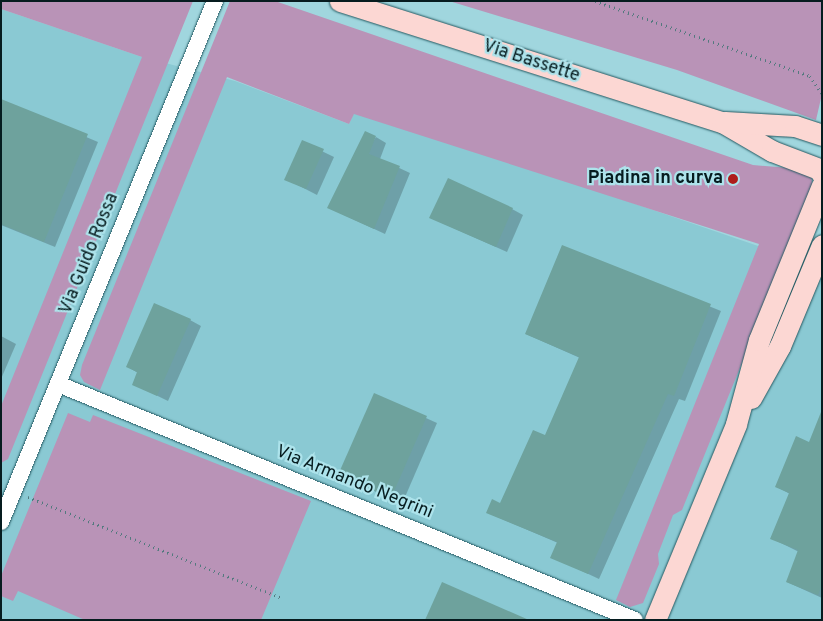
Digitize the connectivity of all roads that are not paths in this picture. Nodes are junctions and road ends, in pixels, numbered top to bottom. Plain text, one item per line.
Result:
1 (215, 1) edge
2 (340, 1) edge
3 (758, 132) junction
4 (822, 135) edge
5 (821, 167) edge
6 (822, 218) edge
7 (822, 245) edge
8 (763, 377) junction
9 (58, 384) junction
10 (736, 424) junction
11 (8, 488) edge
12 (1, 522) edge
13 (636, 620) edge
14 (655, 620) edge

1 - 9 street, Via Guido Rossa
2 - 3 main road, Via Bassette
3 - 4 main road, Via Bassette
3 - 5 main road, Via Bassette
5 - 10 main road
6 - 8 main road
7 - 8 main road
8 - 10 main road
9 - 11 street, Via Guido Rossa
9 - 13 street, Via Armando Negrini
10 - 14 main road
11 - 12 street, Via Guido Rossa

